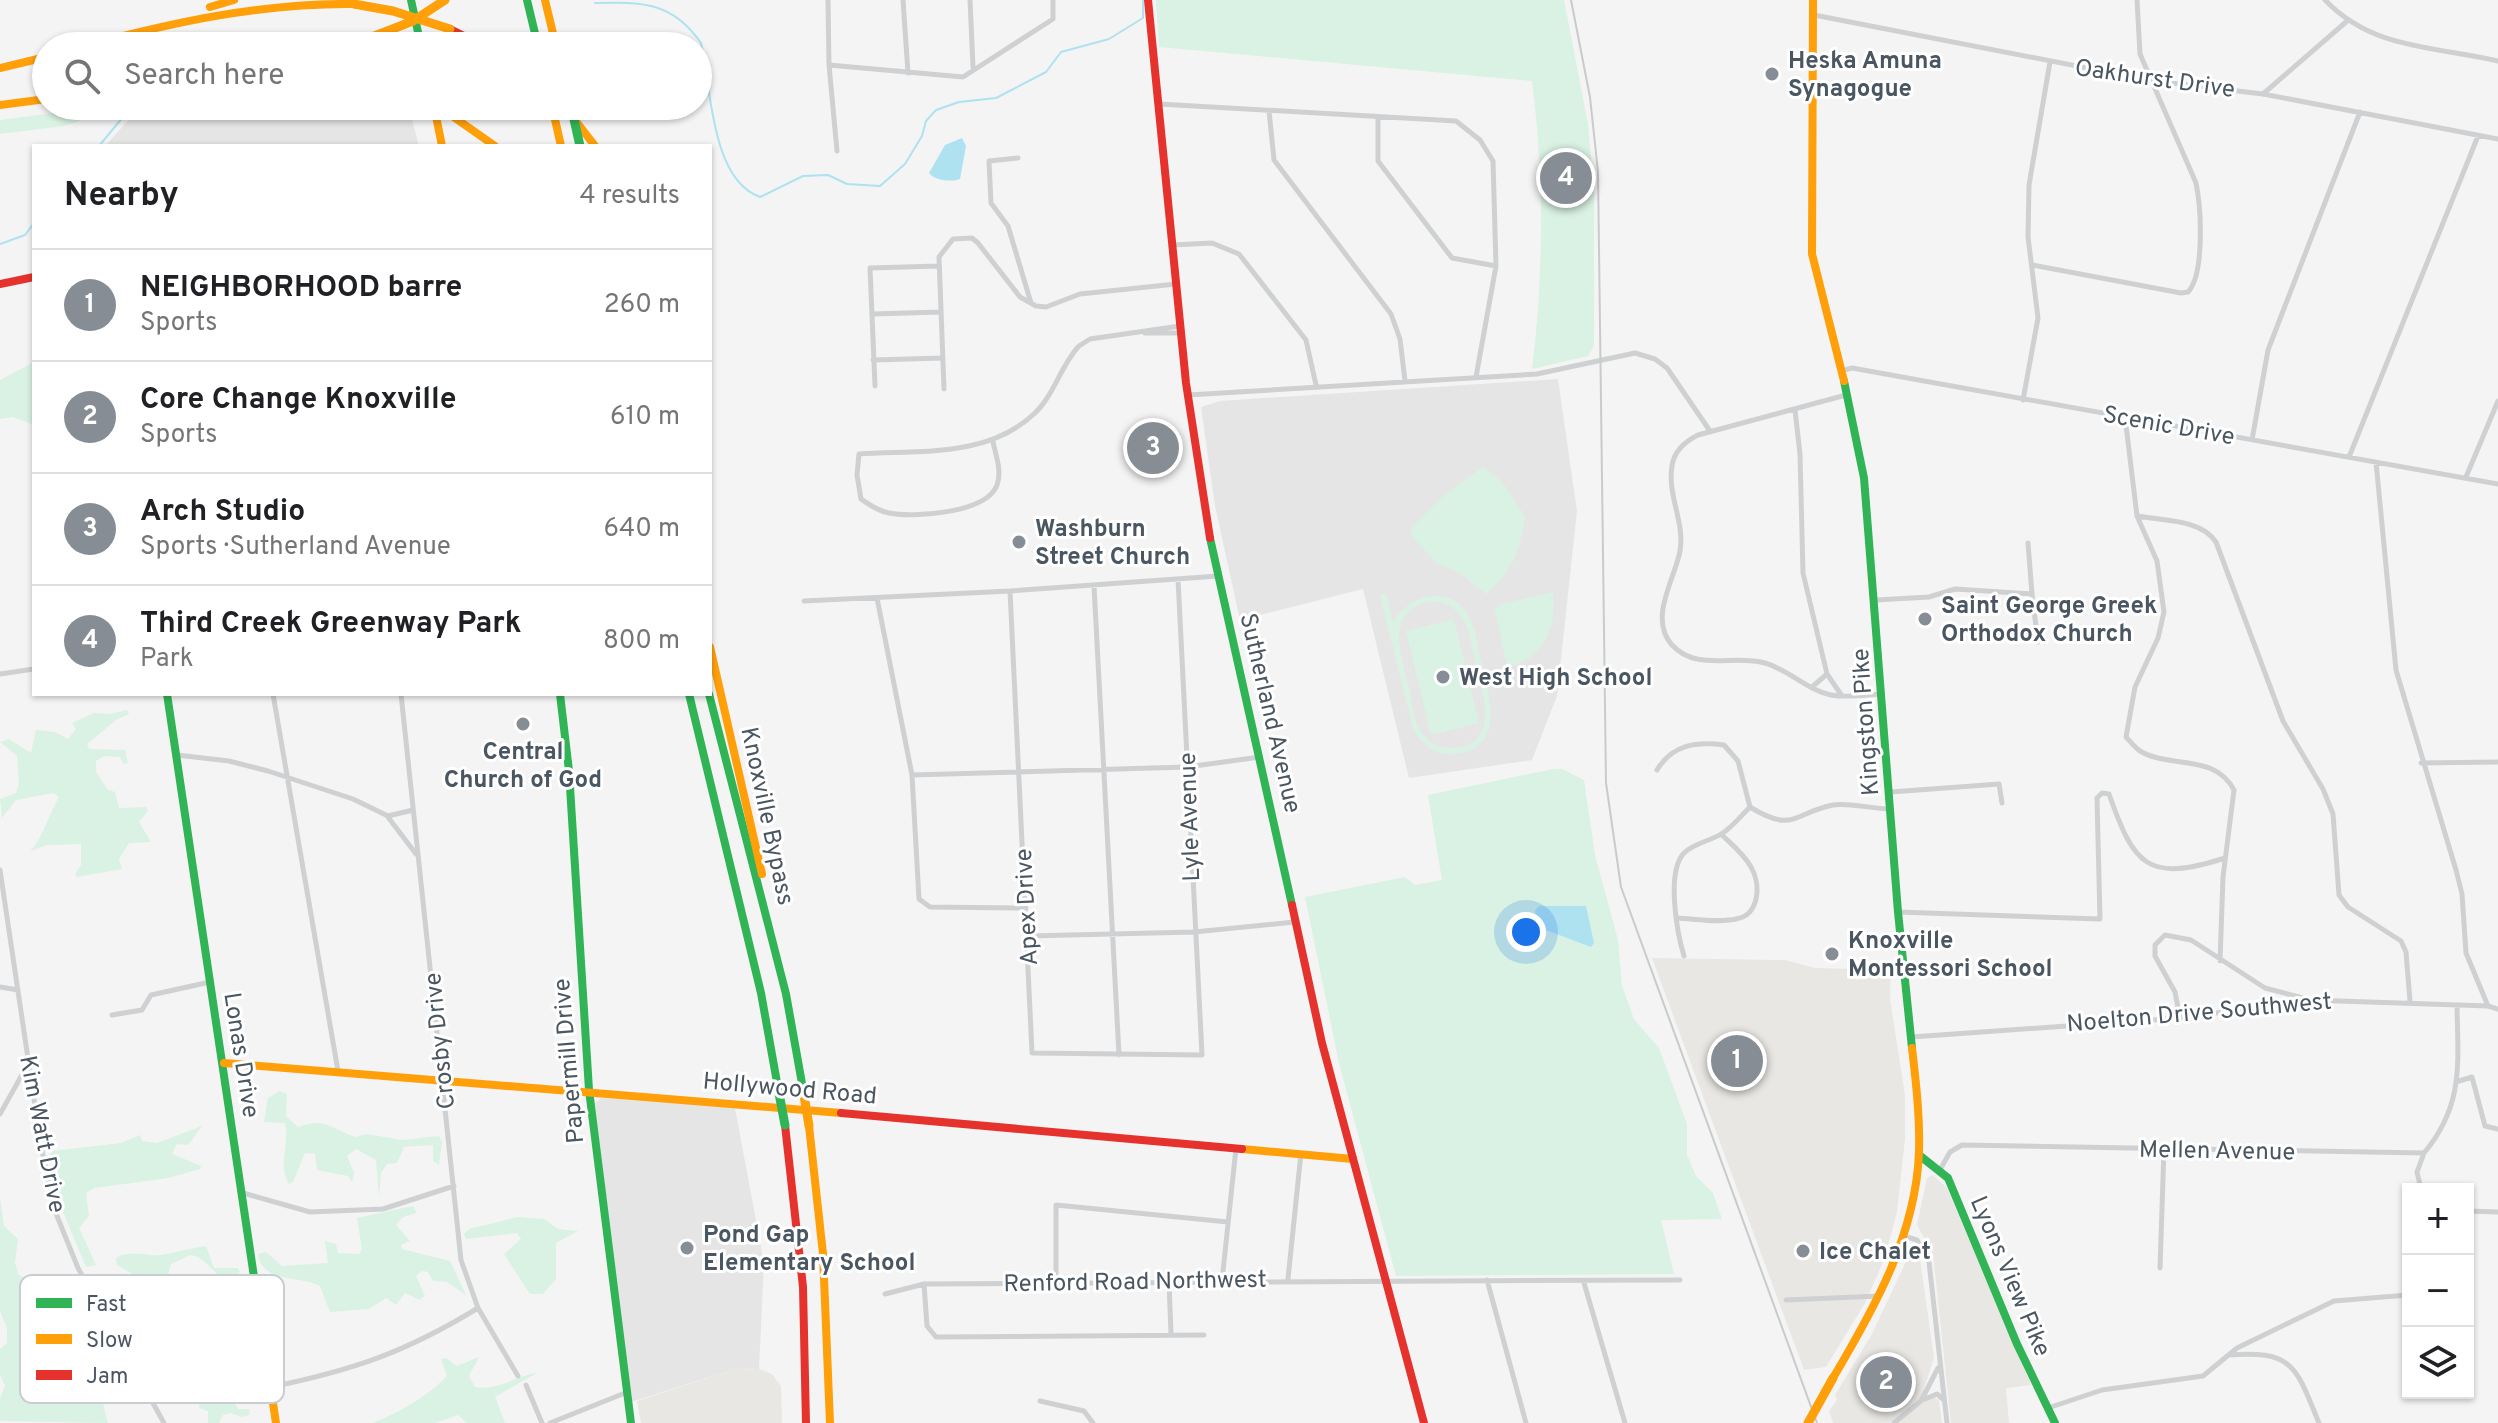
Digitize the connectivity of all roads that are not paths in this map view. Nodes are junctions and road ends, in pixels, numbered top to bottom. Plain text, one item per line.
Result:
1 (234, 0) edge
2 (411, 0) edge
3 (445, 0) edge
4 (527, 0) edge
5 (545, 0) edge
6 (828, 0) edge
7 (903, 0) edge
8 (970, 0) edge
9 (1053, 0) edge
10 (1148, 0) edge
11 (1813, 0) edge
12 (2137, 0) edge
13 (2325, 0) edge
14 (1813, 15) junction
15 (2346, 22) junction
16 (159, 25) junction
17 (134, 32) edge
18 (385, 32) edge
19 (418, 32) edge
20 (456, 32) edge
21 (535, 32) edge
22 (553, 32) edge
23 (32, 60) edge
24 (2498, 61) edge
25 (2050, 62) junction
26 (829, 65) junction
27 (973, 67) junction
28 (0, 68) edge
29 (908, 73) junction
30 (2154, 81) junction
31 (2263, 94) junction
32 (32, 101) edge
33 (1159, 104) junction
34 (0, 105) edge
35 (1269, 111) junction
36 (2360, 112) junction
37 (1378, 118) junction
38 (438, 120) edge
39 (459, 120) edge
40 (555, 120) edge
41 (574, 120) edge
42 (575, 120) edge
43 (2478, 136) junction
44 (2498, 139) edge
45 (442, 144) edge
46 (493, 144) edge
47 (561, 144) edge
48 (580, 144) edge
49 (593, 144) edge
50 (837, 151) dead end
51 (1018, 158) dead end
52 (1173, 245) junction
53 (2032, 265) junction
54 (939, 266) junction
55 (1496, 266) junction
56 (32, 277) edge
57 (0, 284) edge
58 (1176, 284) junction
59 (1031, 303) junction
60 (941, 312) junction
61 (872, 314) junction
62 (1181, 330) junction
63 (943, 358) junction
64 (873, 360) junction
65 (1840, 371) junction
66 (1476, 377) junction
67 (1405, 381) junction
68 (1316, 385) junction
69 (875, 386) dead end
70 (944, 389) dead end
71 (1188, 395) junction
72 (1847, 395) junction
73 (2023, 400) junction
74 (2498, 401) edge
75 (2496, 409) edge
76 (1795, 410) junction
77 (2125, 417) junction
78 (1710, 431) junction
79 (2252, 440) junction
80 (993, 442) junction
81 (2349, 457) junction
82 (2376, 462) junction
83 (2466, 478) junction
84 (2498, 484) edge
85 (2137, 516) junction
86 (2028, 543) dead end
87 (1219, 575) junction
88 (1178, 579) junction
89 (1094, 586) junction
90 (1010, 591) junction
91 (2032, 594) junction
92 (877, 598) junction
93 (1876, 600) junction
94 (804, 601) dead end
95 (2038, 642) dead end
96 (712, 655) edge
97 (32, 669) edge
98 (0, 674) edge
99 (1827, 674) junction
100 (1812, 687) junction
101 (1884, 694) junction
102 (167, 696) edge
103 (273, 696) edge
104 (401, 696) edge
105 (560, 696) edge
106 (689, 696) edge
107 (710, 696) edge
108 (1842, 696) junction
109 (177, 755) junction
110 (1261, 757) junction
111 (2498, 762) edge
112 (2421, 763) junction
113 (1187, 767) junction
114 (1104, 769) junction
115 (1657, 770) dead end
116 (1019, 772) junction
117 (912, 775) junction
118 (285, 777) junction
119 (1891, 792) junction
120 (2002, 803) dead end
121 (1750, 807) junction
122 (1891, 809) junction
123 (413, 810) junction
124 (388, 816) junction
125 (1721, 834) junction
126 (2225, 858) junction
127 (419, 859) junction
128 (0, 870) edge
129 (1026, 908) junction
130 (1898, 912) junction
131 (1678, 918) junction
132 (1296, 922) junction
133 (1194, 932) junction
134 (1114, 935) junction
135 (1029, 936) junction
136 (1684, 956) dead end
137 (2220, 961) junction
138 (210, 982) junction
139 (0, 987) edge
140 (18, 990) junction
141 (786, 994) junction
142 (2309, 1000) junction
143 (2410, 1001) junction
144 (2457, 1006) junction
145 (2488, 1006) junction
146 (2498, 1009) edge
147 (112, 1015) dead end
148 (2180, 1018) junction
149 (1911, 1037) junction
150 (1119, 1055) junction
151 (1202, 1055) joint
152 (28, 1063) junction
153 (224, 1063) junction
154 (338, 1072) junction
155 (445, 1080) junction
156 (2459, 1081) junction
157 (589, 1090) junction
158 (0, 1114) edge
159 (2498, 1129) edge
160 (1236, 1147) junction
161 (2164, 1149) junction
162 (1301, 1153) junction
163 (2424, 1153) junction
164 (1919, 1155) junction
165 (1353, 1159) junction
166 (1941, 1169) junction
167 (2420, 1183) edge
168 (454, 1186) junction
169 (243, 1193) junction
170 (2474, 1211) edge
171 (2498, 1212) edge
172 (1228, 1222) junction
173 (1903, 1236) junction
174 (2160, 1268) dead end
175 (82, 1275) edge
176 (255, 1275) edge
177 (1288, 1279) junction
178 (1386, 1280) junction
179 (1487, 1280) junction
180 (1680, 1280) dead end
181 (1222, 1281) junction
182 (1056, 1282) junction
183 (1169, 1282) junction
184 (1584, 1283) junction
185 (924, 1284) junction
186 (885, 1294) dead end
187 (2402, 1295) edge
188 (1880, 1296) junction
189 (1786, 1300) dead end
190 (478, 1308) junction
191 (1171, 1334) junction
192 (1204, 1335) dead end
193 (2228, 1355) junction
194 (1939, 1363) junction
195 (518, 1376) dead end
196 (284, 1384) edge
197 (526, 1385) dead end
198 (625, 1393) junction
199 (1944, 1400) junction
200 (1040, 1401) dead end
201 (1921, 1401) junction
202 (153, 1403) edge
203 (273, 1403) edge
204 (2047, 1408) junction
205 (164, 1423) edge
206 (276, 1423) edge
207 (542, 1423) edge
208 (550, 1423) edge
209 (631, 1423) edge
210 (806, 1423) edge
211 (830, 1423) edge
212 (1093, 1423) edge
213 (1424, 1423) edge
214 (1526, 1423) edge
215 (1625, 1423) edge
216 (1808, 1423) edge
217 (1894, 1423) edge
218 (1947, 1423) edge
219 (2055, 1423) edge
220 (2319, 1423) edge

1 - 16 main road
2 - 19 main road
3 - 18 main road, bridge
4 - 21 main road
5 - 22 main road
6 - 26 street
7 - 29 street
8 - 27 street
9 - 27 street
10 - 33 main road, Sutherland Avenue
11 - 14 main road, Kingston Pike
12 - 30 street
13 - 15 street
14 - 25 street, Oakhurst Drive
14 - 65 main road, Kingston Pike
15 - 24 street
15 - 31 street
16 - 17 main road
16 - 20 main road, bridge
23 - 28 main road
25 - 30 street, Oakhurst Drive
25 - 53 street
26 - 29 street
26 - 50 street
27 - 29 street
30 - 31 street, Oakhurst Drive
30 - 53 street
31 - 36 street, Oakhurst Drive
32 - 34 main road
33 - 35 street
33 - 52 main road, Sutherland Avenue
35 - 37 street
35 - 67 street
36 - 43 street, Oakhurst Drive
36 - 79 street
37 - 55 street
37 - 55 street
38 - 45 main road
39 - 46 main road
40 - 47 main road
41 - 48 main road, bridge
42 - 49 main road
43 - 44 street, Oakhurst Drive
43 - 81 street
51 - 59 street
52 - 58 main road, Sutherland Avenue
52 - 68 street
53 - 73 street
54 - 59 street
54 - 60 street
54 - 61 street
55 - 66 street
56 - 57 main road
58 - 59 street
58 - 62 main road, Sutherland Avenue
60 - 61 street
60 - 63 street
61 - 64 street
62 - 71 main road, Sutherland Avenue
62 - 80 street
63 - 64 street
63 - 70 street
64 - 69 street
65 - 72 main road, Kingston Pike
65 - 73 street, Scenic Drive
66 - 67 street
66 - 78 street
67 - 68 street
68 - 71 street
71 - 87 main road, Sutherland Avenue
72 - 76 street
72 - 93 main road, Kingston Pike
73 - 77 street, Scenic Drive
74 - 75 street
75 - 83 street
76 - 78 street
76 - 99 street
77 - 79 street, Scenic Drive
77 - 85 street
78 - 100 street
79 - 81 street, Scenic Drive
80 - 80 street
81 - 82 street, Scenic Drive
82 - 83 street, Scenic Drive
82 - 112 street
83 - 84 street, Scenic Drive
85 - 126 street
85 - 143 street
86 - 91 street
87 - 88 street
87 - 110 main road, Sutherland Avenue
88 - 89 street
88 - 113 street, Lyle Avenue
89 - 90 street
89 - 114 street
90 - 92 street
90 - 116 street, Apex Drive
91 - 93 street
91 - 95 street
92 - 94 street
92 - 117 street
93 - 101 main road, Kingston Pike
96 - 141 main road, Knoxville Bypass
97 - 98 street
99 - 100 street
99 - 108 street
100 - 108 street
101 - 108 street
101 - 119 main road, Kingston Pike
102 - 109 main road, Lonas Drive
103 - 118 street
104 - 123 street, Crosby Drive
105 - 157 main road, Papermill Drive
106 - 210 main road, bridge
107 - 141 main road
109 - 118 street
109 - 138 main road, Lonas Drive
110 - 113 street
110 - 132 main road, Sutherland Avenue
111 - 112 street
112 - 145 street
113 - 114 street
113 - 133 street, Lyle Avenue
114 - 116 street
114 - 134 street
115 - 121 street
116 - 117 street
116 - 129 street, Apex Drive
117 - 129 street
118 - 124 street
118 - 154 street
119 - 120 street
119 - 122 main road, Kingston Pike
121 - 122 street
121 - 125 street
122 - 130 main road, Kingston Pike
123 - 124 street
123 - 127 street, Crosby Drive
124 - 127 street
125 - 131 street
125 - 131 street
126 - 130 street
126 - 137 street
127 - 155 street, Crosby Drive
128 - 140 street, Kim Watt Drive
129 - 135 street, Apex Drive
130 - 149 main road, Kingston Pike
131 - 136 street
132 - 133 street
132 - 165 main road, Sutherland Avenue
133 - 134 street
133 - 151 street, Lyle Avenue
134 - 135 street
134 - 150 street
135 - 150 street, Apex Drive
137 - 142 street
137 - 148 street
138 - 147 street
138 - 153 main road, Lonas Drive
139 - 140 street
140 - 152 street, Kim Watt Drive
141 - 211 main road, bridge
142 - 143 street, Noelton Drive Southwest
142 - 148 street, Noelton Drive Southwest
143 - 144 street, Noelton Drive Southwest
144 - 145 street, Noelton Drive Southwest
144 - 156 street
145 - 146 street, Noelton Drive Southwest
148 - 149 street, Noelton Drive Southwest
149 - 164 main road, Kingston Pike
150 - 151 street, Apex Drive
152 - 158 street
152 - 175 street, Kim Watt Drive
153 - 154 main road, Hollywood Road
153 - 169 main road, Lonas Drive
154 - 155 main road, Hollywood Road
155 - 157 main road, Hollywood Road
155 - 168 street, Crosby Drive
156 - 159 street
156 - 163 street
157 - 160 main road, Hollywood Road
157 - 198 main road, Papermill Drive
160 - 162 main road, Hollywood Road
160 - 172 street
161 - 163 street, Mellen Avenue
161 - 166 street, Mellen Avenue
161 - 174 street
162 - 165 main road, Hollywood Road
162 - 177 street
163 - 167 street
164 - 166 main road
164 - 173 main road, Kingston Pike
165 - 178 main road, Sutherland Avenue
166 - 204 main road, Lyons View Pike
168 - 169 street
168 - 190 street, Crosby Drive
169 - 176 main road, Lonas Drive
170 - 171 street
172 - 181 street
172 - 182 street
173 - 188 main road, Kingston Pike
173 - 194 street
177 - 178 street, Renford Road Northwest
177 - 181 street, Renford Road Northwest
178 - 179 street, Renford Road Northwest
178 - 213 main road, Sutherland Avenue
179 - 184 street, Renford Road Northwest
179 - 214 street
180 - 184 street, Renford Road Northwest
181 - 183 street, Renford Road Northwest
182 - 183 street, Renford Road Northwest
182 - 185 street, Renford Road Northwest
183 - 191 street
184 - 215 street
185 - 186 street, Renford Road Northwest
185 - 191 street
187 - 193 street
188 - 189 street
188 - 216 main road, Kingston Pike, bridge
190 - 195 street, Crosby Drive
190 - 196 street
191 - 192 street
193 - 204 street
193 - 220 street
194 - 199 street
194 - 201 street
197 - 207 street
198 - 208 street
198 - 209 main road, Papermill Drive
199 - 201 street
199 - 218 street
200 - 212 street
201 - 217 street
202 - 205 street, Kim Watt Drive
203 - 206 main road, Lonas Drive
204 - 219 main road, Lyons View Pike

